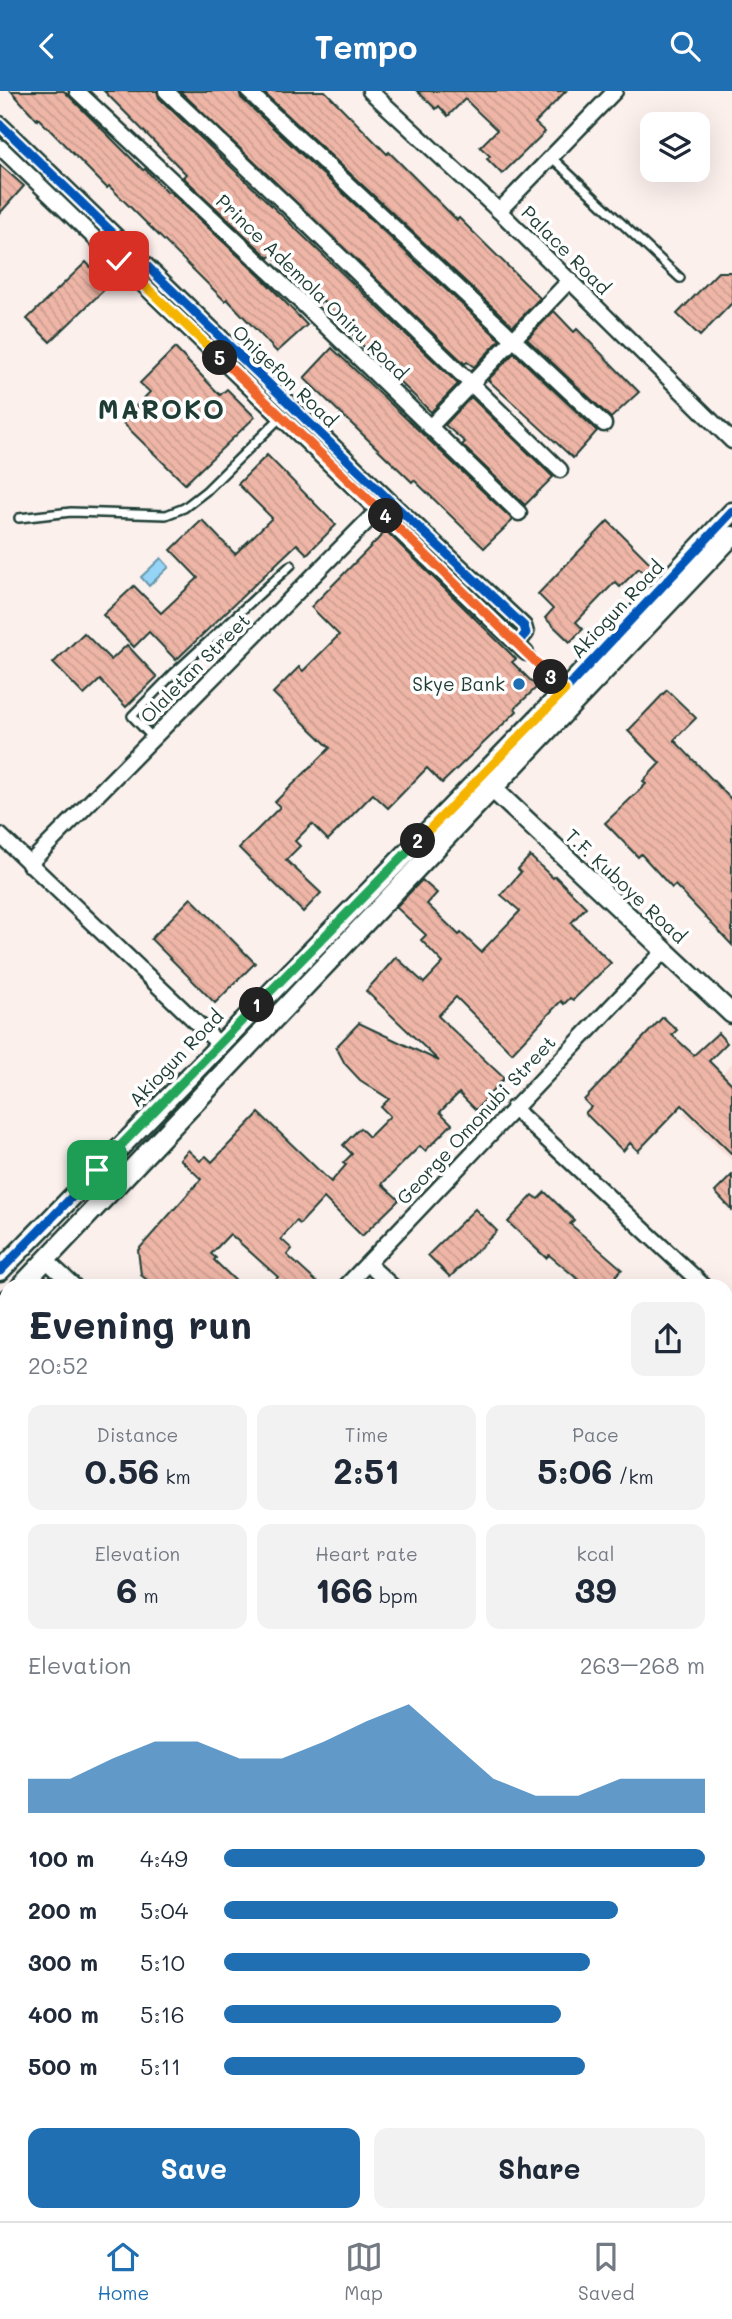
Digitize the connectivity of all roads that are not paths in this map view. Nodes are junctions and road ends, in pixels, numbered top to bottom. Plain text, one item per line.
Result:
1 (77, 91) edge
2 (166, 91) edge
3 (248, 91) edge
4 (370, 91) edge
5 (615, 91) edge
6 (0, 124) edge
7 (0, 147) edge
8 (551, 157) junction
9 (499, 211) junction
10 (680, 278) dead end
11 (570, 281) junction
12 (512, 338) junction
13 (471, 383) junction
14 (282, 416) junction
15 (604, 424) dead end
16 (430, 427) junction
17 (732, 440) edge
18 (561, 470) dead end
19 (383, 504) junction
20 (732, 512) edge
21 (519, 513) dead end
22 (19, 518) dead end
23 (732, 536) edge
24 (291, 565) dead end
25 (522, 648) road end
26 (153, 738) junction
27 (492, 788) junction
28 (0, 835) edge
29 (29, 864) junction
30 (664, 951) junction
31 (732, 1014) edge
32 (219, 1044) junction
33 (513, 1108) junction
34 (47, 1261) junction
35 (368, 1264) junction
36 (0, 1271) edge
37 (28, 1279) edge
38 (66, 1279) edge
39 (353, 1279) edge
40 (384, 1279) edge
41 (696, 1279) edge

1 - 16 street, Prince Ademola Oniru Road
2 - 13 street
3 - 12 street
4 - 9 street, Palace Road
5 - 8 street
6 - 19 street, Onigefon Road
7 - 14 street, Onigefon Road
8 - 9 street
8 - 10 lane
9 - 11 street, Palace Road
11 - 12 street
11 - 17 street, Palace Road
12 - 13 street
12 - 15 street
13 - 16 street
13 - 18 street
14 - 19 street, Onigefon Road
14 - 22 lane
16 - 21 street, Prince Ademola Oniru Road
19 - 25 street, Onigefon Road
19 - 26 street, Olaletan Street
20 - 32 street, Akiogun Road
23 - 27 street
24 - 26 lane
26 - 29 street, Olaletan Street
27 - 30 street, T.F. Kuboye Road
27 - 34 street
28 - 29 street
29 - 32 street
30 - 31 street, T.F. Kuboye Road
30 - 33 street, George Omonubi Street
32 - 36 street, Akiogun Road
33 - 35 street, George Omonubi Street
33 - 41 street
34 - 37 street
34 - 38 street
35 - 39 street, George Omonubi Street
35 - 40 street

